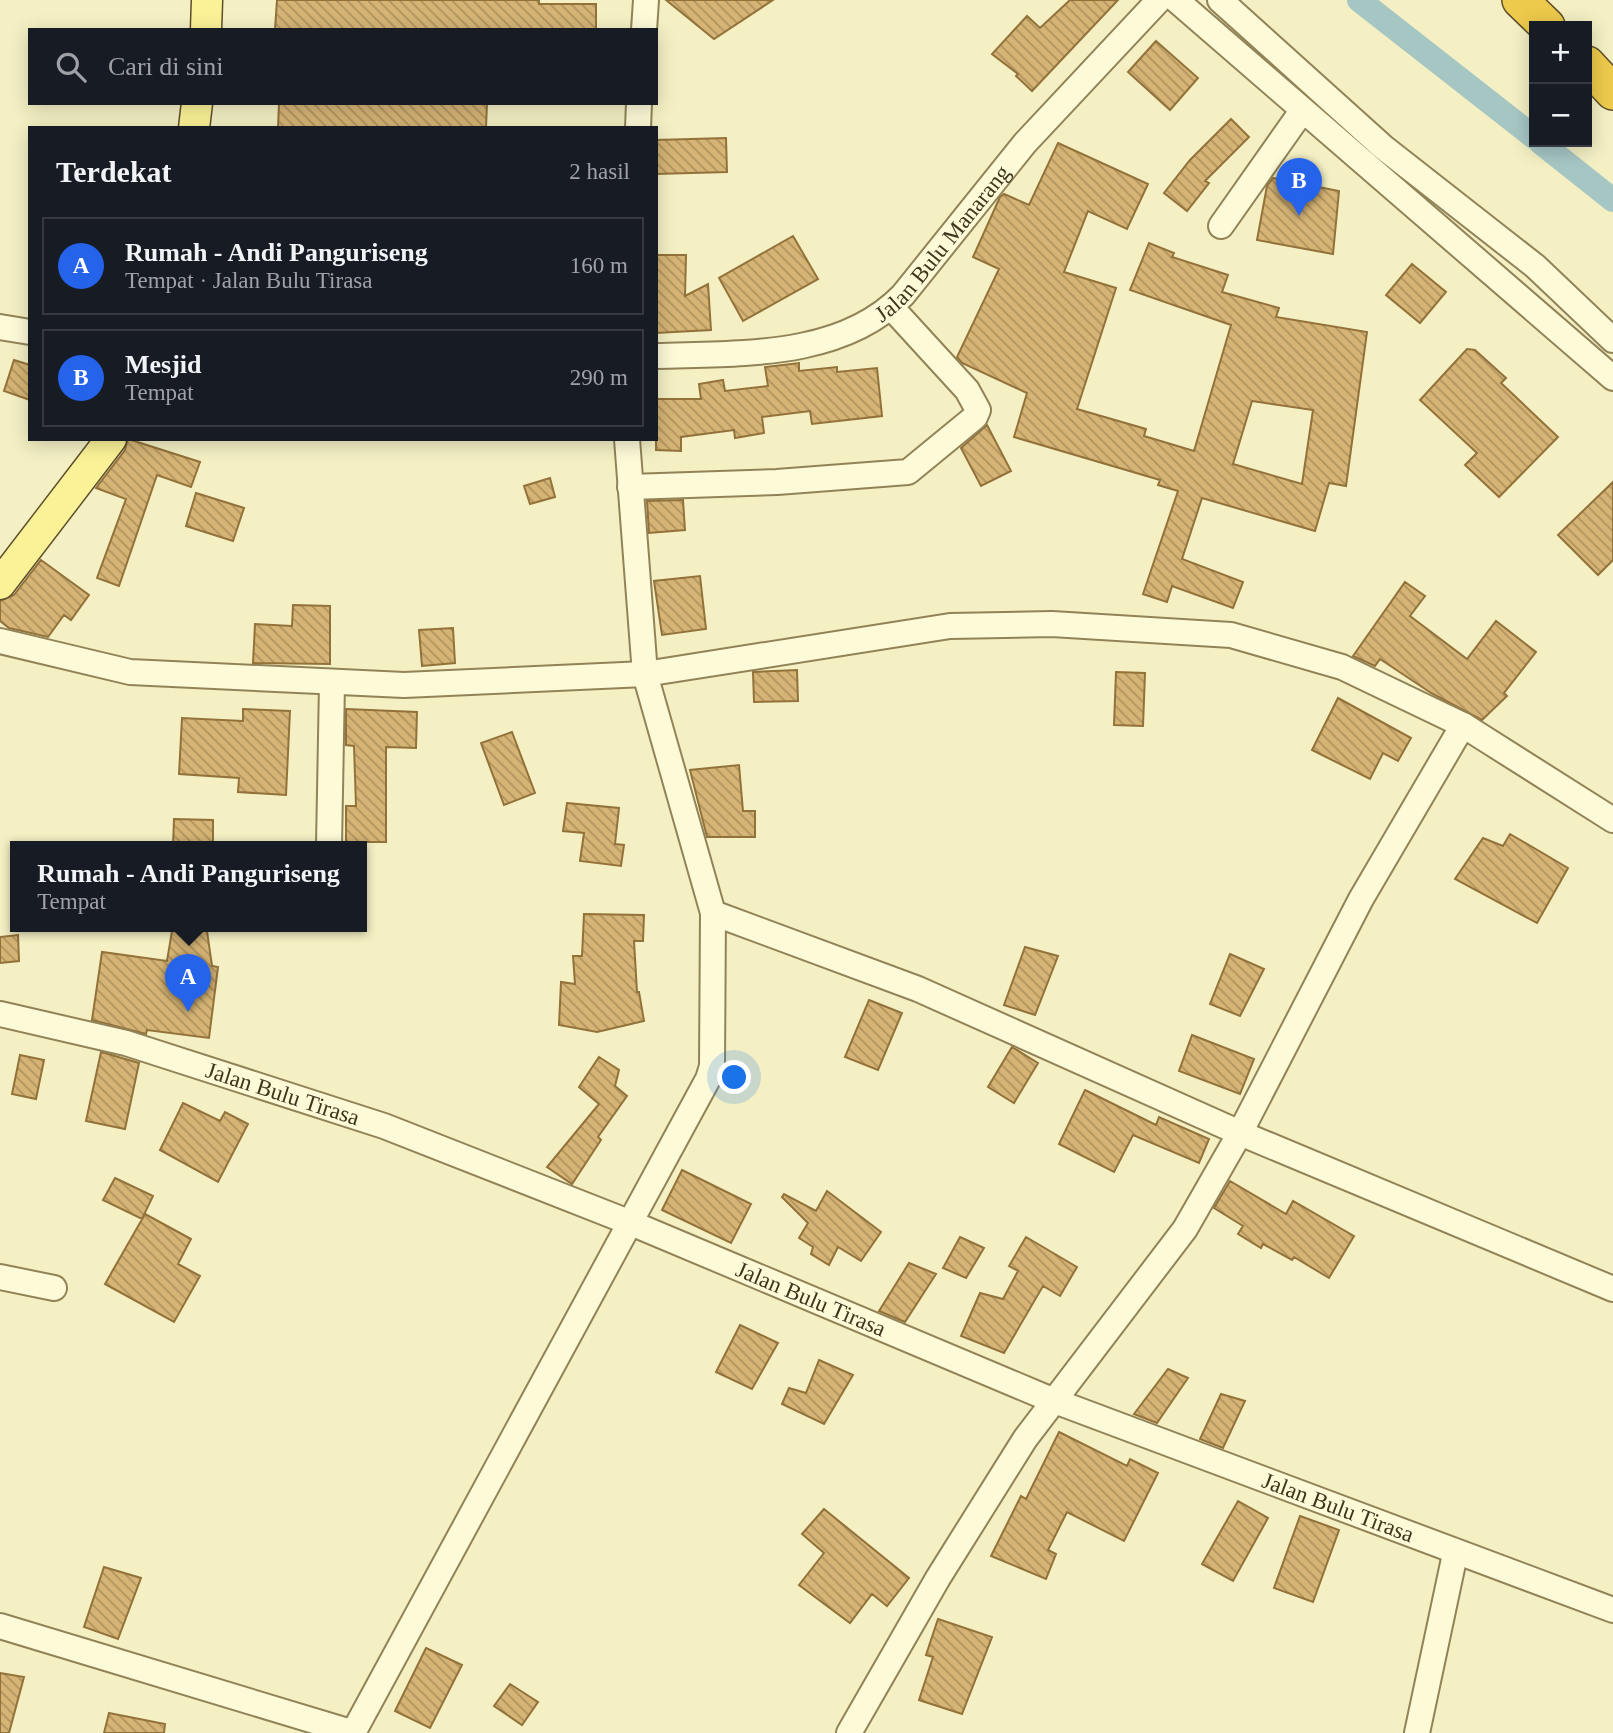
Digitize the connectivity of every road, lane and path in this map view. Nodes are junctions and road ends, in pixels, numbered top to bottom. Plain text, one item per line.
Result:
1 (208, 0) edge
2 (646, 0) edge
3 (1158, 0) edge
4 (1176, 0) edge
5 (1220, 0) edge
6 (1520, 0) edge
7 (1542, 21) edge
8 (206, 28) edge
9 (644, 28) edge
10 (1592, 69) edge
11 (1312, 83) junction
12 (1613, 92) edge
13 (197, 105) edge
14 (639, 105) edge
15 (1298, 107) junction
16 (194, 126) edge
17 (638, 126) edge
18 (1221, 226) dead end
19 (891, 307) junction
20 (0, 327) edge
21 (28, 332) edge
22 (1613, 340) edge
23 (658, 356) edge
24 (1608, 363) edge
25 (109, 441) edge
26 (627, 441) edge
27 (630, 487) junction
28 (0, 584) edge
29 (0, 641) edge
30 (645, 674) junction
31 (332, 683) junction
32 (1463, 725) junction
33 (1613, 820) edge
34 (329, 841) edge
35 (713, 913) junction
36 (0, 1014) edge
37 (1240, 1133) junction
38 (631, 1223) junction
39 (0, 1277) edge
40 (54, 1288) dead end
41 (1613, 1289) edge
42 (1052, 1400) junction
43 (1455, 1554) junction
44 (1613, 1610) edge
45 (0, 1626) edge
46 (354, 1733) edge
47 (849, 1733) edge
48 (1417, 1733) edge

1 - 8 main road
2 - 9 street
3 - 19 street, Jalan Bulu Manarang
4 - 15 street
5 - 11 street
6 - 7 highway
10 - 12 highway
11 - 15 street
11 - 22 street
13 - 16 main road
14 - 17 street
15 - 18 street
15 - 24 street
19 - 23 street, Jalan Bulu Manarang
19 - 27 street
20 - 21 street
25 - 28 main road
26 - 27 street
27 - 30 street
29 - 31 street
30 - 31 street
30 - 32 street
30 - 35 street
31 - 34 street
32 - 33 street
32 - 37 street
35 - 37 street
35 - 38 street
36 - 38 street, Jalan Bulu Tirasa
37 - 41 street
37 - 42 street
38 - 42 street, Jalan Bulu Tirasa
38 - 46 street
39 - 40 street
42 - 43 street, Jalan Bulu Tirasa
42 - 47 street
43 - 44 street, Jalan Bulu Tirasa
43 - 48 street
45 - 46 street

